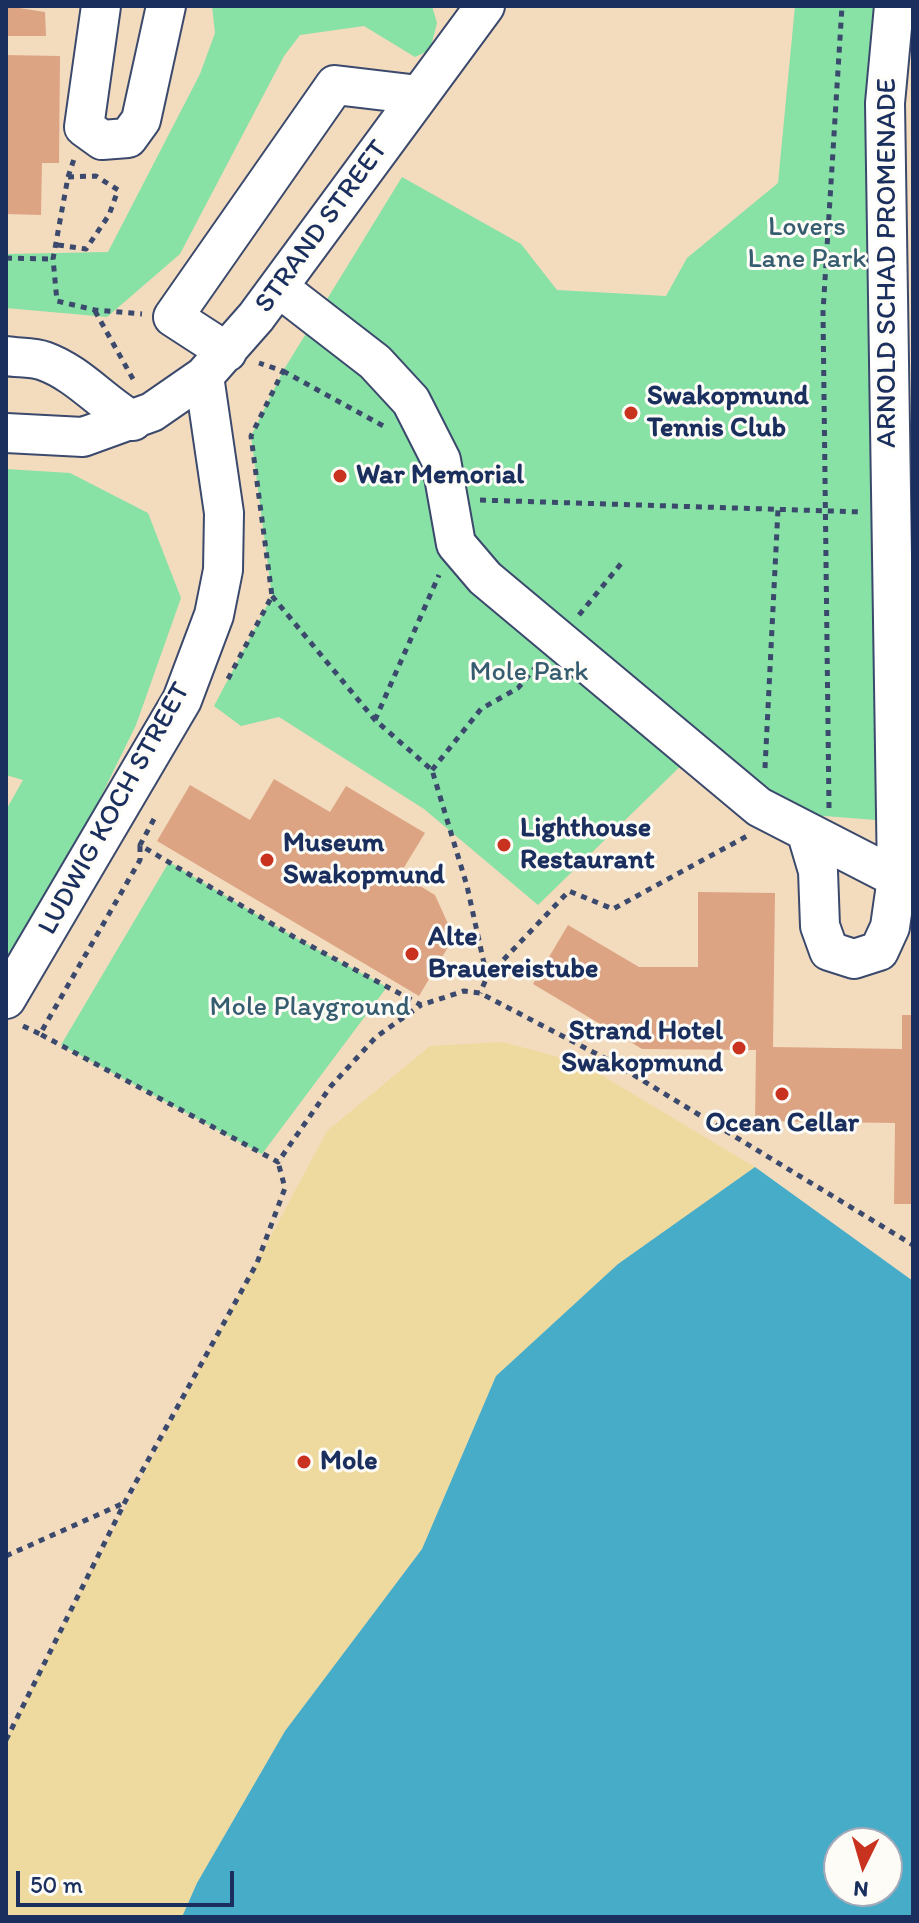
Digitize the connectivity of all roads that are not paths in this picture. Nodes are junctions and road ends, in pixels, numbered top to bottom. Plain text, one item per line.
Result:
1 (101, 6) edge
2 (166, 6) edge
3 (485, 6) edge
4 (894, 6) edge
5 (419, 95) junction
6 (278, 287) junction
7 (6, 356) edge
8 (215, 364) junction
9 (133, 421) junction
10 (6, 433) edge
11 (818, 824) junction
12 (897, 878) junction
13 (6, 999) edge

1 - 2 street
3 - 5 street, STRAND STREET
4 - 12 street, ARNOLD SCHAD PROMENADE
5 - 6 street, STRAND STREET
5 - 8 street
6 - 8 street, STRAND STREET
6 - 11 street
7 - 9 street
8 - 9 street, STRAND STREET
8 - 13 street, LUDWIG KOCH STREET
9 - 10 street, STRAND STREET
11 - 12 street
11 - 12 street, ARNOLD SCHAD PROMENADE

